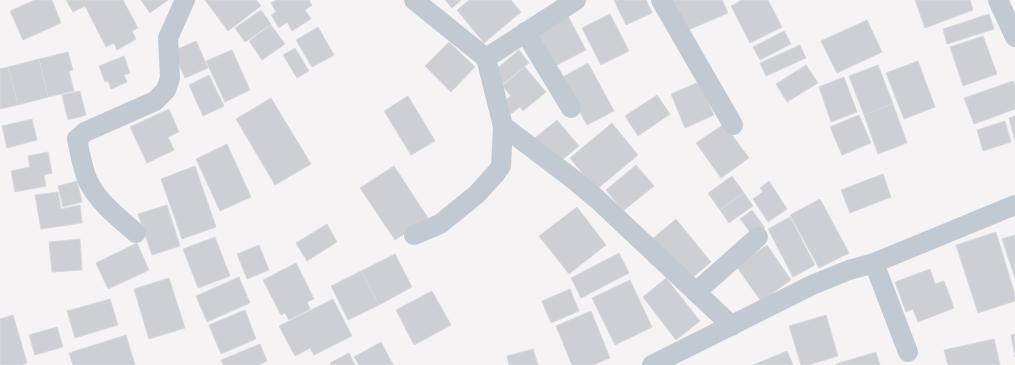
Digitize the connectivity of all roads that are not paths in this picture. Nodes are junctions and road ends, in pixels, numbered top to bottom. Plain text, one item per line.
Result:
1 (185, 0) edge
2 (414, 0) edge
3 (576, 0) edge
4 (661, 0) edge
5 (998, 0) edge
6 (525, 32) junction
7 (1015, 37) edge
8 (486, 58) junction
9 (571, 108) dead end
10 (733, 125) dead end
11 (503, 126) junction
12 (1015, 205) edge
13 (136, 233) dead end
14 (414, 235) dead end
15 (758, 237) dead end
16 (874, 263) junction
17 (696, 292) junction
18 (732, 326) junction
19 (908, 352) dead end
20 (652, 365) edge

1 - 13 street
2 - 8 street
3 - 6 street
4 - 10 street
5 - 7 street
6 - 8 street
6 - 9 street
8 - 11 street
11 - 14 street
11 - 17 street
12 - 16 street
15 - 17 street
16 - 18 street
16 - 19 street
17 - 18 street
18 - 20 street

